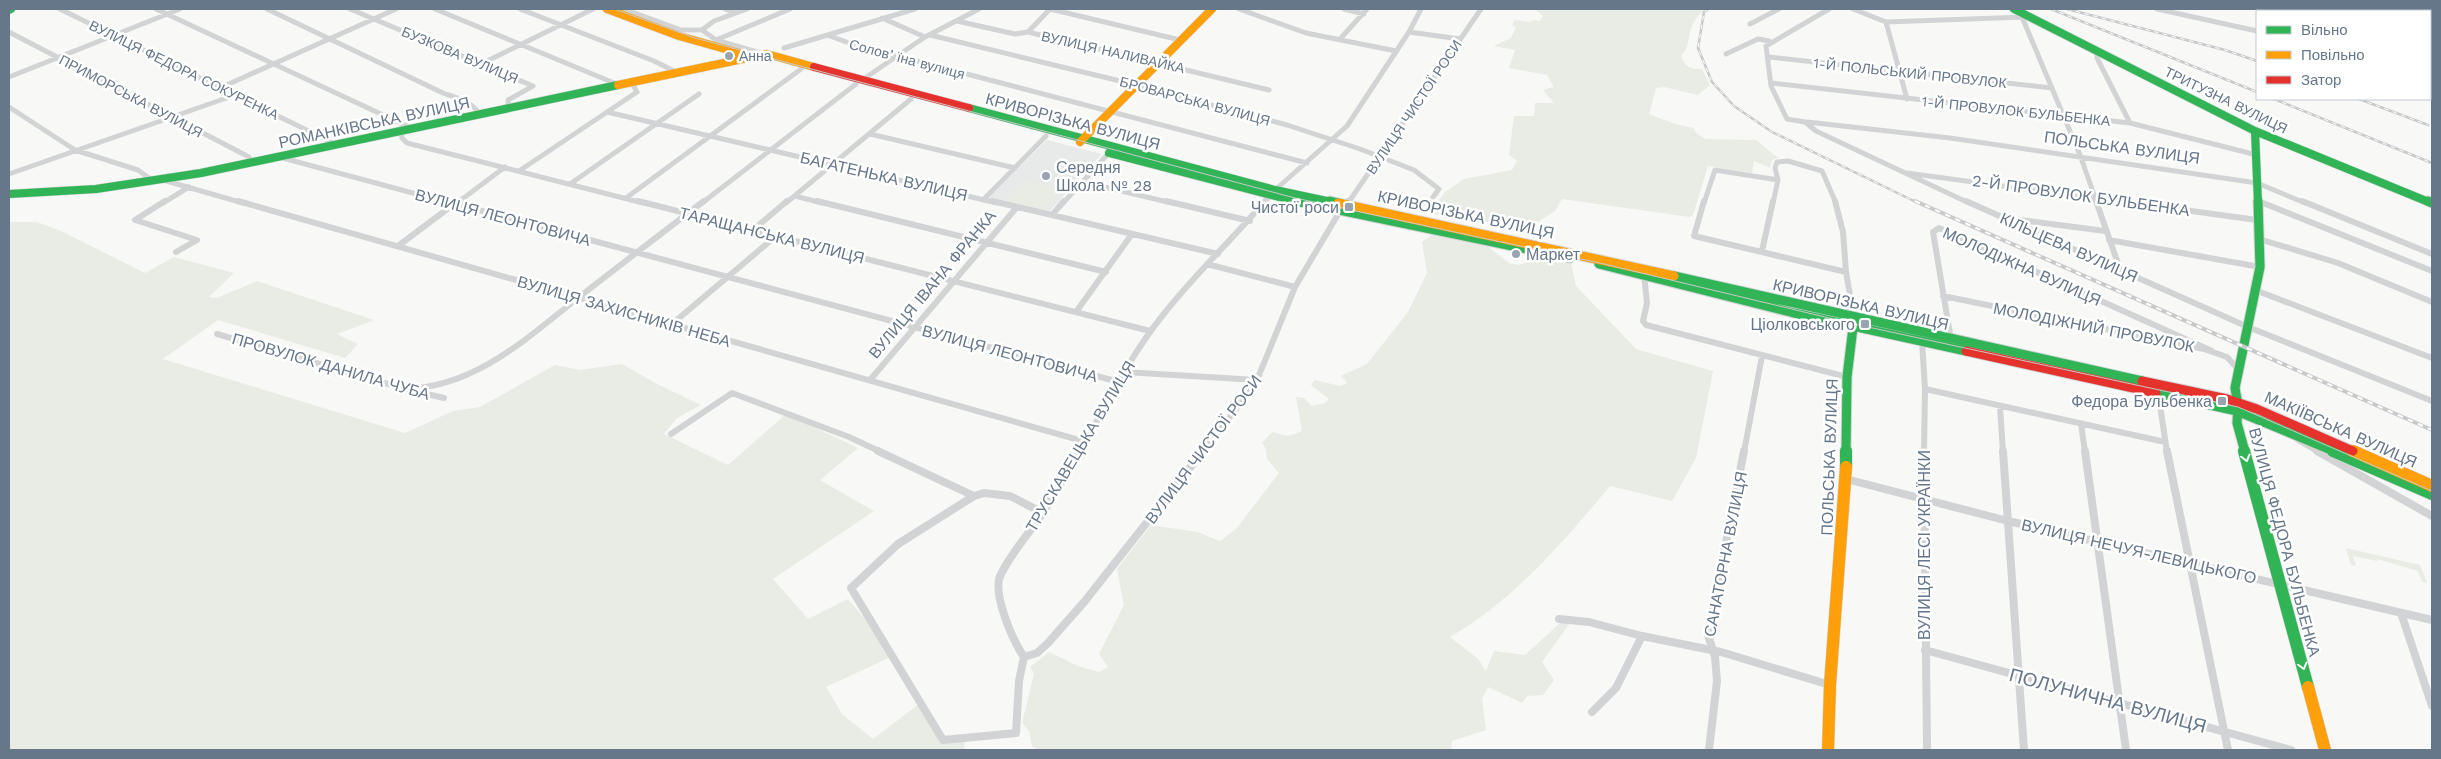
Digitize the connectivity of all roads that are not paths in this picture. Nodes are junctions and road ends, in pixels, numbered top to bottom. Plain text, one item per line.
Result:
1 (60, 9) edge
2 (156, 9) edge
3 (180, 9) edge
4 (267, 9) edge
5 (350, 9) edge
6 (396, 9) edge
7 (435, 9) edge
8 (520, 9) edge
9 (593, 9) edge
10 (607, 9) edge
11 (624, 9) edge
12 (724, 9) edge
13 (747, 9) edge
14 (790, 9) edge
15 (915, 9) edge
16 (979, 9) edge
17 (1050, 9) edge
18 (1212, 9) edge
19 (1239, 9) edge
20 (1344, 9) edge
21 (1421, 9) edge
22 (1481, 9) edge
23 (1779, 9) edge
24 (1829, 9) edge
25 (1853, 9) edge
26 (2014, 9) edge
27 (2157, 9) edge
28 (1365, 11) edge
29 (736, 13) junction
30 (167, 14) junction
31 (2025, 17) junction
32 (882, 18) junction
33 (374, 19) junction
34 (957, 21) junction
35 (1886, 22) junction
36 (1750, 24) dead end
37 (560, 25) junction
38 (702, 30) junction
39 (2256, 30) edge
40 (9, 32) edge
41 (1028, 32) junction
42 (1409, 32) junction
43 (113, 35) junction
44 (827, 36) junction
45 (927, 36) junction
46 (331, 39) junction
47 (1460, 39) junction
48 (716, 40) junction
49 (1180, 40) junction
50 (1340, 40) junction
51 (1770, 42) junction
52 (521, 44) junction
53 (784, 48) dead end
54 (1396, 50) junction
55 (2097, 52) junction
56 (1726, 54) dead end
57 (758, 56) junction
58 (897, 56) junction
59 (58, 58) junction
60 (1769, 58) junction
61 (741, 59) joint
62 (1157, 63) junction
63 (274, 64) junction
64 (481, 64) junction
65 (801, 69) junction
66 (1899, 72) junction
67 (678, 73) junction
68 (9, 77) edge
69 (859, 82) junction
70 (632, 83) junction
71 (1772, 83) junction
72 (619, 85) junction
73 (1135, 86) junction
74 (220, 88) junction
75 (2052, 88) junction
76 (1269, 90) dead end
77 (699, 94) dead end
78 (235, 95) junction
79 (911, 99) junction
80 (1907, 99) junction
81 (9, 107) edge
82 (509, 109) junction
83 (607, 112) junction
84 (1109, 112) junction
85 (480, 116) junction
86 (171, 117) junction
87 (2064, 117) junction
88 (1804, 122) junction
89 (657, 123) junction
90 (2130, 123) junction
91 (1820, 124) junction
92 (1814, 129) junction
93 (413, 130) junction
94 (2255, 131) junction
95 (401, 132) junction
96 (870, 134) junction
97 (710, 136) junction
98 (1046, 136) junction
99 (1333, 140) junction
100 (1080, 142) junction
101 (334, 146) junction
102 (74, 150) junction
103 (771, 150) junction
104 (1109, 153) junction
105 (1380, 155) junction
106 (2080, 155) junction
107 (2257, 155) junction
108 (279, 157) junction
109 (250, 163) junction
110 (1306, 163) junction
111 (833, 164) junction
112 (505, 167) junction
113 (1016, 168) junction
114 (519, 171) junction
115 (1905, 173) junction
116 (9, 174) edge
117 (158, 180) junction
118 (1778, 180) junction
119 (1083, 182) junction
120 (2257, 182) junction
121 (570, 184) junction
122 (190, 188) junction
123 (1273, 193) junction
124 (9, 194) edge
125 (795, 196) junction
126 (1433, 197) dead end
127 (2094, 197) junction
128 (626, 198) junction
129 (983, 200) junction
130 (2257, 201) junction
131 (2432, 203) edge
132 (455, 204) junction
133 (1017, 207) junction
134 (1343, 208) junction
135 (688, 214) junction
136 (1052, 216) junction
137 (2003, 218) junction
138 (2258, 220) junction
139 (1250, 221) junction
140 (753, 230) junction
141 (2105, 231) junction
142 (1132, 234) junction
143 (776, 236) junction
144 (2260, 239) junction
145 (2109, 240) junction
146 (987, 243) junction
147 (398, 246) junction
148 (1762, 251) junction
149 (176, 252) dead end
150 (637, 253) junction
151 (1218, 254) junction
152 (2432, 254) edge
153 (1207, 264) junction
154 (2260, 267) junction
155 (2120, 269) junction
156 (2432, 271) edge
157 (1106, 272) junction
158 (1846, 272) junction
159 (1644, 276) junction
160 (727, 277) junction
161 (955, 281) junction
162 (1295, 288) junction
163 (2255, 290) junction
164 (1943, 296) junction
165 (580, 298) junction
166 (2432, 302) edge
167 (1076, 312) junction
168 (1854, 322) junction
169 (672, 324) junction
170 (915, 327) junction
171 (2248, 327) junction
172 (1150, 331) junction
173 (217, 334) dead end
174 (1922, 340) junction
175 (1951, 340) junction
176 (2212, 351) junction
177 (1762, 356) junction
178 (2432, 358) edge
179 (2238, 369) junction
180 (1124, 372) junction
181 (1847, 377) junction
182 (870, 380) junction
183 (1257, 380) junction
184 (1118, 382) junction
185 (404, 389) junction
186 (1925, 389) junction
187 (2158, 392) junction
188 (444, 398) dead end
189 (2432, 401) edge
190 (2000, 406) junction
191 (2237, 406) junction
192 (2263, 420) junction
193 (2081, 424) junction
194 (671, 434) dead end
195 (1086, 442) junction
196 (2165, 442) junction
197 (1846, 479) junction
198 (2432, 486) edge
199 (2432, 494) edge
200 (974, 496) junction
201 (1923, 499) junction
202 (1043, 513) junction
203 (2432, 516) edge
204 (2008, 521) junction
205 (2096, 541) junction
206 (2191, 562) junction
207 (2281, 585) junction
208 (2401, 613) junction
209 (1559, 619) dead end
210 (2432, 620) edge
211 (1642, 636) junction
212 (1924, 650) junction
213 (1711, 652) junction
214 (1024, 657) junction
215 (2018, 676) junction
216 (1830, 685) junction
217 (2119, 703) junction
218 (2432, 706) edge
219 (1592, 712) dead end
220 (2225, 732) junction
221 (1709, 750) edge
222 (1828, 750) edge
223 (1927, 750) edge
224 (2024, 750) edge
225 (2126, 750) edge
226 (2228, 750) edge
227 (2291, 750) edge
228 (2325, 750) edge

1 - 43 street, ВУЛИЦЯ ФЕДОРА СОКУРЕНКА
2 - 30 street
3 - 30 street
4 - 46 street
5 - 33 street, БУЗКОВА ВУЛИЦЯ
6 - 33 street
7 - 52 street
8 - 37 street
9 - 37 street
10 - 57 main road, КРИВОРІЗЬКА ВУЛИЦЯ
11 - 38 street
12 - 29 street
13 - 29 street
14 - 48 street
15 - 32 street
16 - 34 street
17 - 41 street
17 - 49 street
18 - 49 main road
19 - 50 street
20 - 28 street
21 - 42 street, ТРУСКАВЕЦЬКА ВУЛИЦЯ
22 - 47 street, ВУЛИЦЯ ЧИСТОЇ РОСИ
23 - 36 street
24 - 51 street
25 - 35 street
26 - 31 main road, ТРИТУЗНА ВУЛИЦЯ
27 - 39 street
28 - 50 street
29 - 38 street
30 - 43 street
30 - 63 street
31 - 35 street
31 - 55 main road, ТРИТУЗНА ВУЛИЦЯ
31 - 75 street
32 - 44 street
32 - 45 street, БРОВАРСЬКА ВУЛИЦЯ
33 - 46 street
33 - 64 street, БУЗКОВА ВУЛИЦЯ
34 - 41 street, ВУЛИЦЯ НАЛИВАЙКА
34 - 45 street
35 - 66 street
37 - 52 street
37 - 67 street
38 - 48 street
40 - 59 street, ПРИМОРСЬКА ВУЛИЦЯ
41 - 62 street, ВУЛИЦЯ НАЛИВАЙКА
42 - 47 street
42 - 54 street, ТРУСКАВЕЦЬКА ВУЛИЦЯ
43 - 59 street
43 - 74 street, ВУЛИЦЯ ФЕДОРА СОКУРЕНКА
44 - 53 street
44 - 58 street, Соловʼїна вулиця
45 - 58 street
45 - 73 street, БРОВАРСЬКА ВУЛИЦЯ
46 - 63 street
46 - 85 street
47 - 105 street, ВУЛИЦЯ ЧИСТОЇ РОСИ
48 - 57 street
49 - 62 main road
50 - 54 street
51 - 56 street
51 - 60 street, КІЛЬЦЕВА ВУЛИЦЯ
52 - 64 street
52 - 72 street
54 - 99 street, ТРУСКАВЕЦЬКА ВУЛИЦЯ
55 - 90 street
55 - 94 main road, ТРИТУЗНА ВУЛИЦЯ
57 - 61 main road, КРИВОРІЗЬКА ВУЛИЦЯ
57 - 65 main road, КРИВОРІЗЬКА ВУЛИЦЯ
57 - 69 main road, КРИВОРІЗЬКА ВУЛИЦЯ
58 - 69 street
58 - 84 street, Соловʼїна вулиця
59 - 68 street
59 - 86 street, ПРИМОРСЬКА ВУЛИЦЯ
60 - 66 street, 1-Й ПОЛЬСЬКИЙ ПРОВУЛОК
60 - 71 street, КІЛЬЦЕВА ВУЛИЦЯ
61 - 67 main road, РОМАНКІВСЬКА ВУЛИЦЯ
62 - 73 main road
62 - 76 street, ВУЛИЦЯ НАЛИВАЙКА
63 - 74 street
63 - 93 street
64 - 82 street, БУЗКОВА ВУЛИЦЯ
65 - 69 main road, КРИВОРІЗЬКА ВУЛИЦЯ
65 - 97 street
66 - 75 street, 1-Й ПОЛЬСЬКИЙ ПРОВУЛОК
66 - 80 street
67 - 70 main road, РОМАНКІВСЬКА ВУЛИЦЯ
69 - 79 main road, КРИВОРІЗЬКА ВУЛИЦЯ
69 - 100 main road, КРИВОРІЗЬКА ВУЛИЦЯ
69 - 103 street
70 - 72 main road, РОМАНКІВСЬКА ВУЛИЦЯ
70 - 83 street
71 - 80 street, 1-Й ПРОВУЛОК БУЛЬБЕНКА
71 - 88 street, КІЛЬЦЕВА ВУЛИЦЯ
72 - 82 main road, РОМАНКІВСЬКА ВУЛИЦЯ
73 - 84 main road
73 - 99 street, БРОВАРСЬКА ВУЛИЦЯ
74 - 78 street, ВУЛИЦЯ ФЕДОРА СОКУРЕНКА
75 - 87 street
77 - 89 street
78 - 86 street
78 - 101 street, ВУЛИЦЯ ФЕДОРА СОКУРЕНКА
79 - 96 street
79 - 98 main road, КРИВОРІЗЬКА ВУЛИЦЯ
80 - 87 street, 1-Й ПРОВУЛОК БУЛЬБЕНКА
81 - 102 street, ВУЛИЦЯ ЗАХИСНИКІВ НЕБА
82 - 85 main road, РОМАНКІВСЬКА ВУЛИЦЯ
83 - 89 street, БАГАТЕНЬКА ВУЛИЦЯ
83 - 114 street
84 - 100 main road
84 - 110 street, Соловʼїна вулиця
85 - 93 main road, РОМАНКІВСЬКА ВУЛИЦЯ
86 - 102 street
86 - 109 street, ПРИМОРСЬКА ВУЛИЦЯ
87 - 90 street, 1-Й ПРОВУЛОК БУЛЬБЕНКА
87 - 106 street
88 - 91 street, ПОЛЬСЬКА ВУЛИЦЯ
88 - 92 street, КІЛЬЦЕВА ВУЛИЦЯ
89 - 97 street, БАГАТЕНЬКА ВУЛИЦЯ
89 - 121 street
90 - 107 street, 1-Й ПРОВУЛОК БУЛЬБЕНКА
91 - 92 street
91 - 106 street, ПОЛЬСЬКА ВУЛИЦЯ
92 - 115 street, КІЛЬЦЕВА ВУЛИЦЯ
93 - 95 main road, РОМАНКІВСЬКА ВУЛИЦЯ
94 - 107 main road, ВУЛИЦЯ ФЕДОРА БУЛЬБЕНКА
94 - 131 main road, ТРИТУЗНА ВУЛИЦЯ
95 - 101 main road, РОМАНКІВСЬКА ВУЛИЦЯ
95 - 112 street, ТАРАЩАНСЬКА ВУЛИЦЯ
96 - 111 street
96 - 113 street
97 - 103 street, БАГАТЕНЬКА ВУЛИЦЯ
97 - 128 street
98 - 100 main road, КРИВОРІЗЬКА ВУЛИЦЯ
98 - 113 street
99 - 105 street, БРОВАРСЬКА ВУЛИЦЯ
99 - 110 street, ТРУСКАВЕЦЬКА ВУЛИЦЯ
100 - 104 main road, КРИВОРІЗЬКА ВУЛИЦЯ
100 - 123 main road, КРИВОРІЗЬКА ВУЛИЦЯ
101 - 108 main road, РОМАНКІВСЬКА ВУЛИЦЯ
102 - 116 street
102 - 117 street, ВУЛИЦЯ ЗАХИСНИКІВ НЕБА
103 - 111 street, БАГАТЕНЬКА ВУЛИЦЯ
103 - 135 street
104 - 119 street
104 - 123 main road, КРИВОРІЗЬКА ВУЛИЦЯ
105 - 126 street, БРОВАРСЬКА ВУЛИЦЯ
105 - 134 street, ВУЛИЦЯ ЧИСТОЇ РОСИ
106 - 120 street, ПОЛЬСЬКА ВУЛИЦЯ
106 - 127 street
107 - 120 main road, ВУЛИЦЯ ФЕДОРА БУЛЬБЕНКА
108 - 109 main road, РОМАНКІВСЬКА ВУЛИЦЯ
108 - 132 street, ВУЛИЦЯ ЛЕОНТОВИЧА
109 - 117 main road, РОМАНКІВСЬКА ВУЛИЦЯ
110 - 123 street, ТРУСКАВЕЦЬКА ВУЛИЦЯ
111 - 125 street
111 - 129 street, БАГАТЕНЬКА ВУЛИЦЯ
112 - 114 street, ТАРАЩАНСЬКА ВУЛИЦЯ
112 - 132 street
113 - 129 street
114 - 121 street, ТАРАЩАНСЬКА ВУЛИЦЯ
115 - 127 street, 2-Й ПРОВУЛОК БУЛЬБЕНКА
115 - 137 street, КІЛЬЦЕВА ВУЛИЦЯ
117 - 122 street, ВУЛИЦЯ ЗАХИСНИКІВ НЕБА
117 - 124 main road, РОМАНКІВСЬКА ВУЛИЦЯ
118 - 148 street
118 - 148 street
118 - 158 street, ПОЛЬСЬКА ВУЛИЦЯ
119 - 136 street
119 - 139 street
120 - 130 main road, ВУЛИЦЯ ФЕДОРА БУЛЬБЕНКА
120 - 152 street, ПОЛЬСЬКА ВУЛИЦЯ
121 - 128 street, ТАРАЩАНСЬКА ВУЛИЦЯ
122 - 147 street, ВУЛИЦЯ ЗАХИСНИКІВ НЕБА
122 - 149 street
123 - 134 main road, КРИВОРІЗЬКА ВУЛИЦЯ
123 - 139 street, ТРУСКАВЕЦЬКА ВУЛИЦЯ
125 - 140 street
125 - 146 street
127 - 138 street, 2-Й ПРОВУЛОК БУЛЬБЕНКА
127 - 141 street
128 - 135 street, ТАРАЩАНСЬКА ВУЛИЦЯ
129 - 133 street, БАГАТЕНЬКА ВУЛИЦЯ
130 - 138 main road, ВУЛИЦЯ ФЕДОРА БУЛЬБЕНКА
130 - 156 street
132 - 147 street
132 - 150 street, ВУЛИЦЯ ЛЕОНТОВИЧА
133 - 136 street, БАГАТЕНЬКА ВУЛИЦЯ
133 - 146 street, ВУЛИЦЯ ІВАНА ФРАНКА
134 - 159 main road, КРИВОРІЗЬКА ВУЛИЦЯ
134 - 162 street, ВУЛИЦЯ ЧИСТОЇ РОСИ
134 - 168 main road, КРИВОРІЗЬКА ВУЛИЦЯ
135 - 140 street, ТАРАЩАНСЬКА ВУЛИЦЯ
135 - 150 street
136 - 142 street, БАГАТЕНЬКА ВУЛИЦЯ
137 - 141 street
137 - 155 street, КІЛЬЦЕВА ВУЛИЦЯ
138 - 144 main road, ВУЛИЦЯ ФЕДОРА БУЛЬБЕНКА
139 - 151 street, ТРУСКАВЕЦЬКА ВУЛИЦЯ
140 - 143 street, ТАРАЩАНСЬКА ВУЛИЦЯ
141 - 145 street
142 - 151 street, БАГАТЕНЬКА ВУЛИЦЯ
142 - 157 street
143 - 160 street
143 - 161 street, ТАРАЩАНСЬКА ВУЛИЦЯ
144 - 154 main road, ВУЛИЦЯ ФЕДОРА БУЛЬБЕНКА
144 - 166 street
145 - 154 street
145 - 155 street
146 - 157 street
146 - 161 street, ВУЛИЦЯ ІВАНА ФРАНКА
147 - 165 street, ВУЛИЦЯ ЗАХИСНИКІВ НЕБА
148 - 158 street
150 - 160 street, ВУЛИЦЯ ЛЕОНТОВИЧА
150 - 165 street
151 - 153 street, ТРУСКАВЕЦЬКА ВУЛИЦЯ
153 - 162 street
153 - 172 street, ТРУСКАВЕЦЬКА ВУЛИЦЯ
154 - 163 main road, ВУЛИЦЯ ФЕДОРА БУЛЬБЕНКА
155 - 171 street, КІЛЬЦЕВА ВУЛИЦЯ
157 - 167 street
158 - 168 street, ПОЛЬСЬКА ВУЛИЦЯ
159 - 168 main road, КРИВОРІЗЬКА ВУЛИЦЯ
159 - 177 street
160 - 169 street
160 - 170 street, ВУЛИЦЯ ЛЕОНТОВИЧА
161 - 167 street, ТАРАЩАНСЬКА ВУЛИЦЯ
161 - 170 street, ВУЛИЦЯ ІВАНА ФРАНКА
162 - 183 street, ВУЛИЦЯ ЧИСТОЇ РОСИ
163 - 171 main road, ВУЛИЦЯ ФЕДОРА БУЛЬБЕНКА
163 - 178 street
164 - 175 street, МОЛОДІЖНА ВУЛИЦЯ
164 - 176 street, МОЛОДІЖНИЙ ПРОВУЛОК
164 - 176 street, МОЛОДІЖНА ВУЛИЦЯ
165 - 169 street, ВУЛИЦЯ ЗАХИСНИКІВ НЕБА
165 - 185 street
167 - 172 street, ТАРАЩАНСЬКА ВУЛИЦЯ
168 - 174 main road, КРИВОРІЗЬКА ВУЛИЦЯ
168 - 175 main road, КРИВОРІЗЬКА ВУЛИЦЯ
168 - 181 main road, ПОЛЬСЬКА ВУЛИЦЯ
169 - 182 street, ВУЛИЦЯ ЗАХИСНИКІВ НЕБА
170 - 182 street, ВУЛИЦЯ ІВАНА ФРАНКА
170 - 184 street, ВУЛИЦЯ ЛЕОНТОВИЧА
171 - 179 main road, ВУЛИЦЯ ФЕДОРА БУЛЬБЕНКА
171 - 189 street, КІЛЬЦЕВА ВУЛИЦЯ
172 - 180 street, ТРУСКАВЕЦЬКА ВУЛИЦЯ
173 - 185 street, ПРОВУЛОК ДАНИЛА ЧУБА
174 - 186 street, ВУЛИЦЯ ЛЕСІ УКРАЇНКИ
174 - 187 main road, КРИВОРІЗЬКА ВУЛИЦЯ
175 - 191 main road, КРИВОРІЗЬКА ВУЛИЦЯ
176 - 179 street, МОЛОДІЖНИЙ ПРОВУЛОК
177 - 181 street
177 - 213 street, САНАТОРНА ВУЛИЦЯ
179 - 191 main road, ВУЛИЦЯ ФЕДОРА БУЛЬБЕНКА
180 - 183 street
180 - 184 street, ТРУСКАВЕЦЬКА ВУЛИЦЯ
181 - 197 main road, ПОЛЬСЬКА ВУЛИЦЯ
182 - 195 street, ВУЛИЦЯ ЗАХИСНИКІВ НЕБА
183 - 214 street, ВУЛИЦЯ ЧИСТОЇ РОСИ
184 - 195 street, ТРУСКАВЕЦЬКА ВУЛИЦЯ
185 - 188 street, ПРОВУЛОК ДАНИЛА ЧУБА
186 - 190 street
186 - 201 street, ВУЛИЦЯ ЛЕСІ УКРАЇНКИ
187 - 191 main road, КРИВОРІЗЬКА ВУЛИЦЯ
187 - 196 street
190 - 193 street
190 - 204 street
191 - 192 main road, МАКІЇВСЬКА ВУЛИЦЯ
191 - 198 main road, МАКІЇВСЬКА ВУЛИЦЯ
191 -> 207 main road, ВУЛИЦЯ ФЕДОРА БУЛЬБЕНКА
192 - 199 main road, МАКІЇВСЬКА ВУЛИЦЯ
192 - 203 street
193 - 196 street
193 - 205 street
194 - 200 street
195 - 202 street, ТРУСКАВЕЦЬКА ВУЛИЦЯ
196 - 206 street
197 - 201 street, ВУЛИЦЯ НЕЧУЯ-ЛЕВИЦЬКОГО
197 - 216 main road, ПОЛЬСЬКА ВУЛИЦЯ
200 - 202 street
200 - 214 street
201 - 204 street, ВУЛИЦЯ НЕЧУЯ-ЛЕВИЦЬКОГО
201 - 212 street, ВУЛИЦЯ ЛЕСІ УКРАЇНКИ
202 - 214 street, ТРУСКАВЕЦЬКА ВУЛИЦЯ
204 - 205 street, ВУЛИЦЯ НЕЧУЯ-ЛЕВИЦЬКОГО
204 - 215 street
205 - 206 street, ВУЛИЦЯ НЕЧУЯ-ЛЕВИЦЬКОГО
205 - 217 street
206 - 207 street, ВУЛИЦЯ НЕЧУЯ-ЛЕВИЦЬКОГО
206 - 220 street
207 - 208 street, ВУЛИЦЯ НЕЧУЯ-ЛЕВИЦЬКОГО
207 -> 228 main road, ВУЛИЦЯ ФЕДОРА БУЛЬБЕНКА
208 - 210 street, ВУЛИЦЯ НЕЧУЯ-ЛЕВИЦЬКОГО
208 - 218 street
209 - 211 street
211 - 213 street
211 - 219 street
212 - 215 street, ПОЛУНИЧНА ВУЛИЦЯ
212 - 223 street, ВУЛИЦЯ ЛЕСІ УКРАЇНКИ
213 - 216 street
213 - 221 street, САНАТОРНА ВУЛИЦЯ
215 - 217 street, ПОЛУНИЧНА ВУЛИЦЯ
215 - 224 street
216 - 222 main road, ПОЛЬСЬКА ВУЛИЦЯ
217 - 220 street, ПОЛУНИЧНА ВУЛИЦЯ
217 - 225 street
220 - 226 street
220 - 227 street, ПОЛУНИЧНА ВУЛИЦЯ

